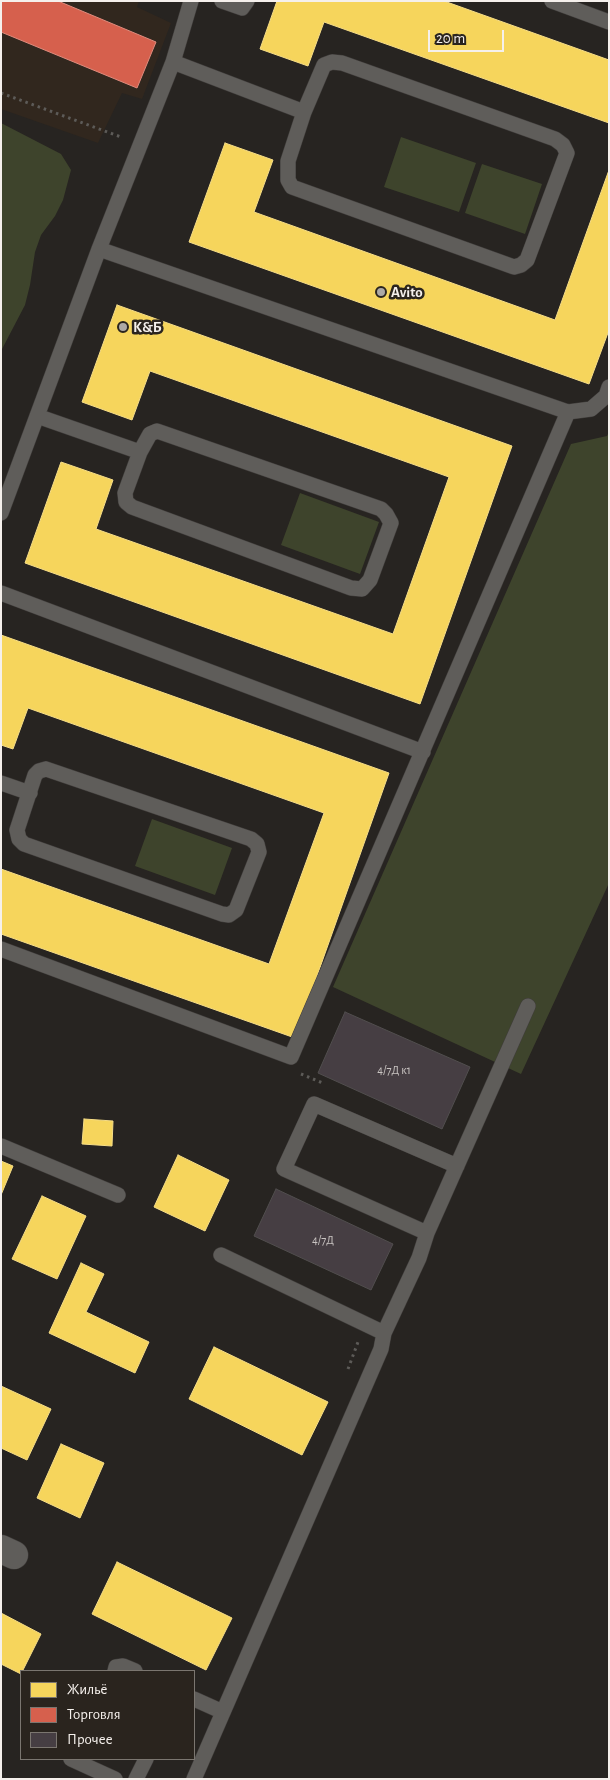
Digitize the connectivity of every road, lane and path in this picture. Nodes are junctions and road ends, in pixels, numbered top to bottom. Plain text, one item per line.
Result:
1 (191, 1) edge
2 (222, 1) edge
3 (247, 1) edge
4 (552, 1) edge
5 (609, 22) edge
6 (174, 62) junction
7 (1, 93) edge
8 (304, 112) junction
9 (140, 144) junction
10 (99, 249) junction
11 (609, 387) edge
12 (568, 412) junction
13 (37, 416) junction
14 (140, 452) junction
15 (1, 513) edge
16 (1, 593) edge
17 (422, 752) junction
18 (1, 782) edge
19 (30, 792) junction
20 (1, 950) edge
21 (528, 1006) dead end
22 (1, 1146) edge
23 (457, 1166) junction
24 (118, 1195) dead end
25 (427, 1233) junction
26 (221, 1255) dead end
27 (384, 1333) junction
28 (114, 1670) edge
29 (133, 1670) edge
30 (195, 1699) edge
31 (223, 1712) junction
32 (75, 1760) edge
33 (146, 1760) edge
34 (115, 1779) edge
35 (136, 1779) edge
36 (194, 1779) edge

1 - 6 lane
2 - 3 lane
4 - 5 lane
6 - 8 lane
6 - 9 lane
7 - 9 path
8 - 8 lane
9 - 10 lane
10 - 12 lane
10 - 13 lane
11 - 12 lane
12 - 17 lane
13 - 14 lane
13 - 15 lane
14 - 14 lane
16 - 17 lane
17 - 20 lane
18 - 19 lane
19 - 19 lane
21 - 23 lane
22 - 24 lane
23 - 25 lane
23 - 25 lane
25 - 27 lane
26 - 27 lane
27 - 31 lane
28 - 29 lane
30 - 31 lane
31 - 36 lane
32 - 34 lane
33 - 35 lane

